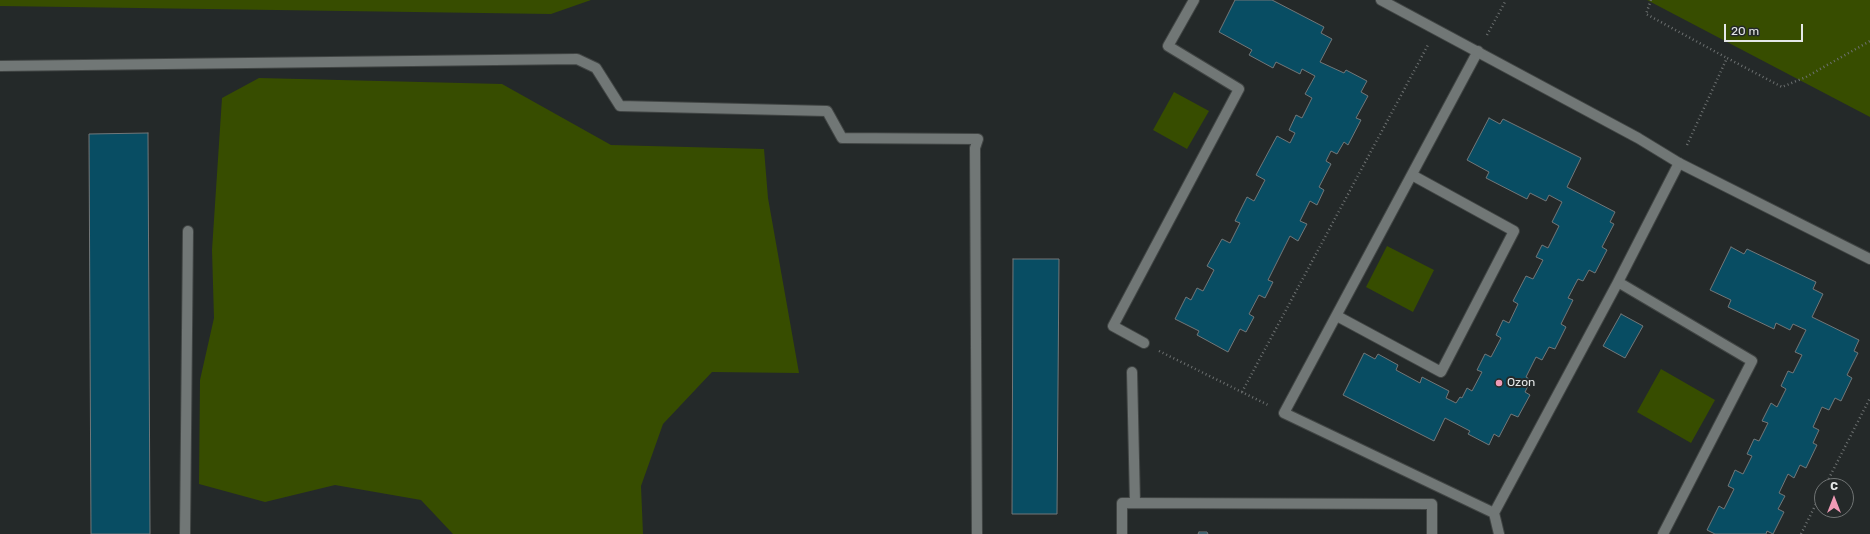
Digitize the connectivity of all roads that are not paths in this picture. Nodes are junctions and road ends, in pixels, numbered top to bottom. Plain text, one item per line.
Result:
1 (1194, 0) edge
2 (1381, 0) edge
3 (1478, 51) junction
4 (0, 66) edge
5 (1679, 163) junction
6 (1412, 176) junction
7 (188, 231) dead end
8 (1870, 259) edge
9 (1618, 282) junction
10 (1336, 316) junction
11 (1144, 343) road end
12 (1132, 372) dead end
13 (1440, 487) junction
14 (1135, 503) junction
15 (1432, 504) junction
16 (1494, 513) junction
17 (186, 534) edge
18 (978, 534) edge
19 (1122, 534) edge
20 (1432, 534) edge
21 (1499, 534) edge
22 (1663, 534) edge

1 - 11 street
2 - 3 street
3 - 5 street
3 - 6 street
4 - 18 street
5 - 8 street
5 - 9 street
6 - 10 street
6 - 10 street
7 - 17 street
9 - 16 street
9 - 22 street
10 - 13 street
12 - 14 street
13 - 15 street
13 - 16 street
14 - 15 street
14 - 19 street
15 - 20 street
16 - 21 street

